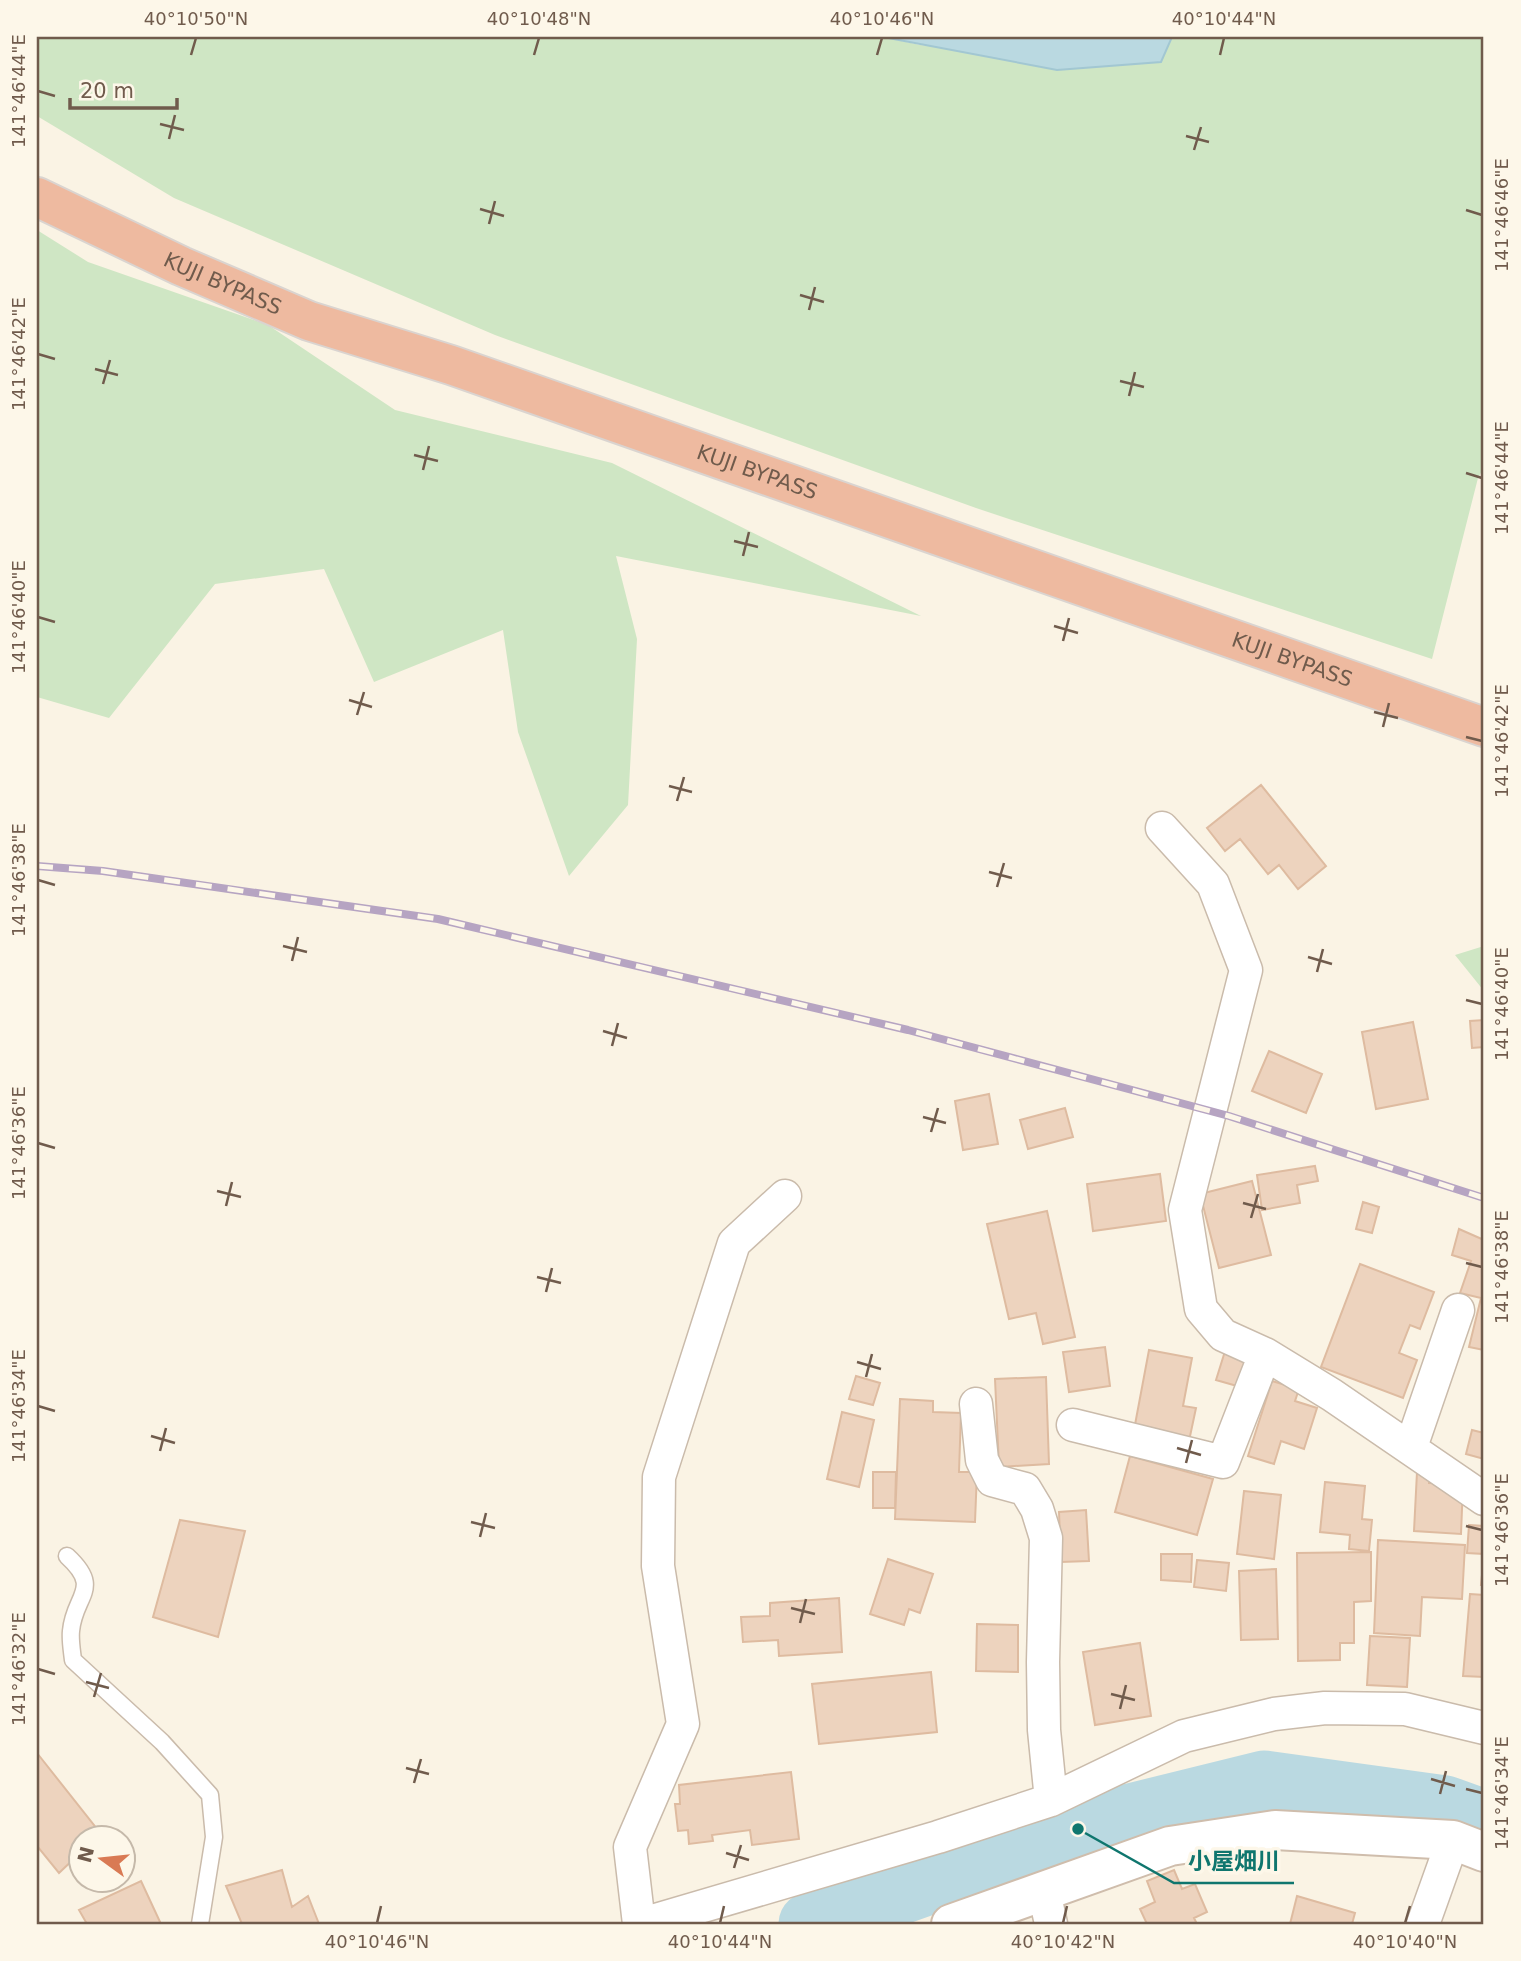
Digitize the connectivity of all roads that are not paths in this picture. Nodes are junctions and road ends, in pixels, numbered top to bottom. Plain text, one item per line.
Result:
1 (37, 197) edge
2 (1484, 727) edge
3 (1162, 828) dead end
4 (785, 1196) dead end
5 (1458, 1310) dead end
6 (1265, 1354) junction
7 (976, 1404) dead end
8 (1073, 1425) dead end
9 (1410, 1447) junction
10 (1484, 1499) edge
11 (67, 1556) dead end
12 (1484, 1728) edge
13 (1051, 1800) junction
14 (1469, 1846) edge
15 (1048, 1908) edge
16 (200, 1924) edge
17 (641, 1924) edge
18 (951, 1924) edge
19 (1423, 1924) edge

1 - 2 highway, KUJI BYPASS
3 - 6 street
4 - 17 street
5 - 9 street
6 - 8 street
6 - 9 street
7 - 13 street
9 - 10 street
11 - 16 lane
12 - 13 street
13 - 17 street
14 - 15 street
14 - 19 street
15 - 18 street

